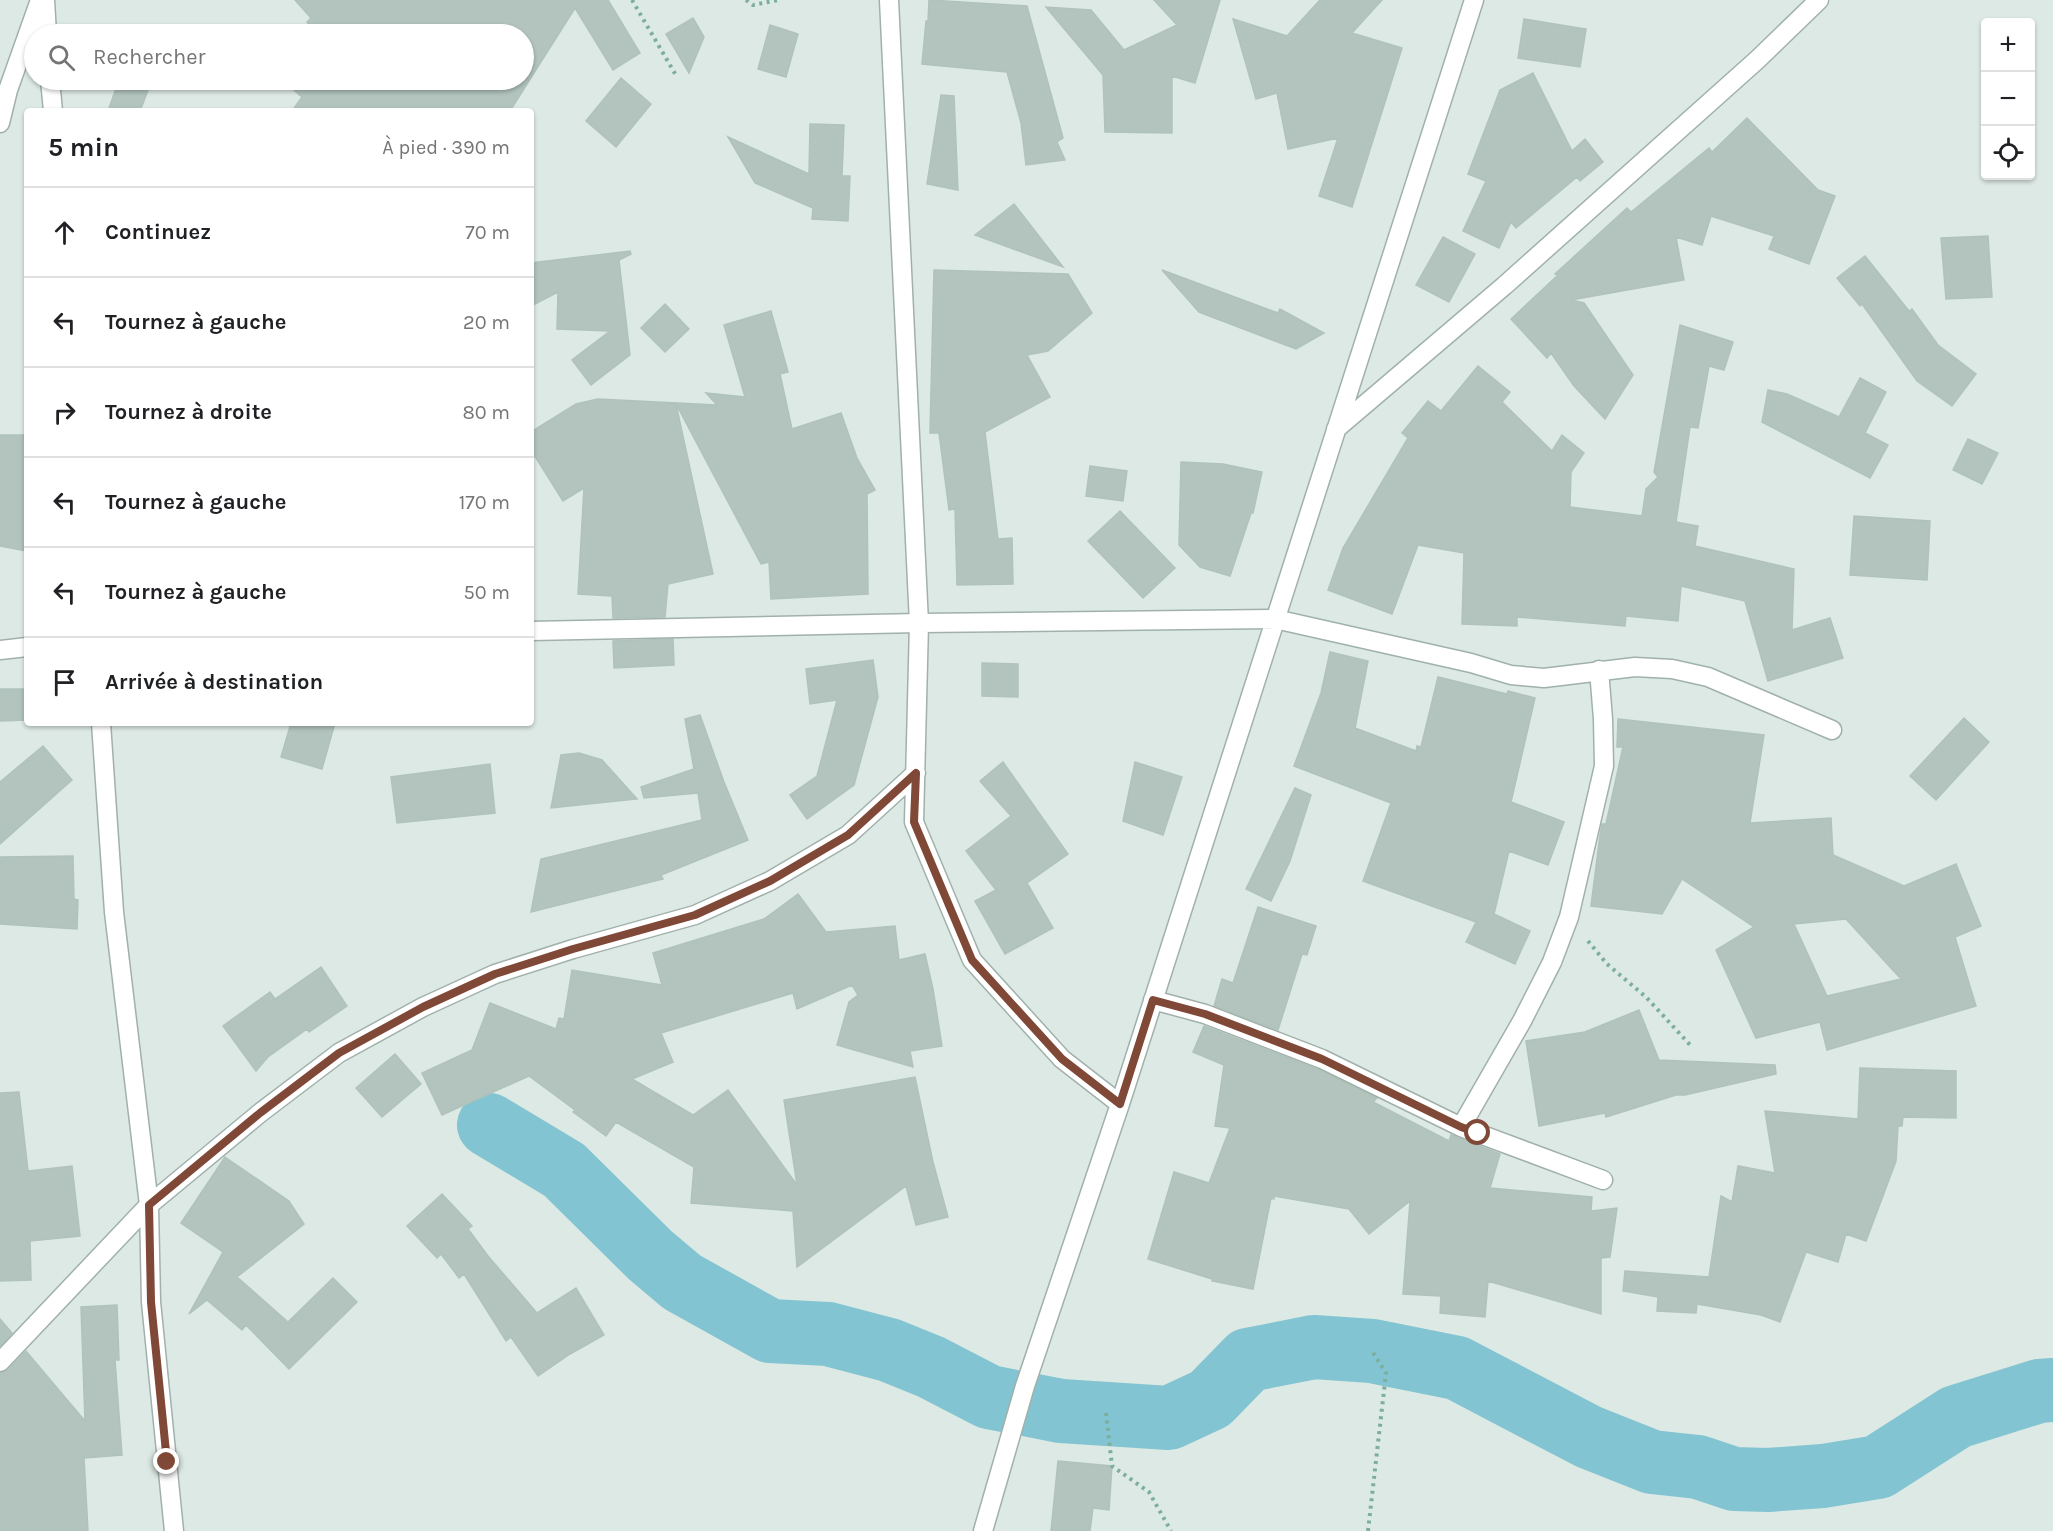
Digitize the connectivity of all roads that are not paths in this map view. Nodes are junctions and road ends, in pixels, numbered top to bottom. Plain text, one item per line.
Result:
1 (40, 0) edge
2 (45, 0) edge
3 (890, 0) edge
4 (1474, 0) edge
5 (1819, 0) edge
6 (31, 24) edge
7 (46, 24) edge
8 (24, 45) edge
9 (52, 90) edge
10 (53, 108) edge
11 (0, 123) edge
12 (1336, 429) junction
13 (1275, 619) junction
14 (919, 623) junction
15 (534, 631) edge
16 (24, 647) edge
17 (0, 650) edge
18 (1599, 670) junction
19 (100, 726) edge
20 (1832, 729) dead end
21 (916, 773) junction
22 (1153, 1000) junction
23 (1120, 1104) junction
24 (1461, 1127) junction
25 (1603, 1180) dead end
26 (149, 1205) junction
27 (0, 1362) edge
28 (174, 1531) edge
29 (983, 1531) edge

1 - 6 street
2 - 7 street
3 - 14 street
4 - 12 street
5 - 12 street
8 - 11 street
9 - 10 street
12 - 13 street
13 - 14 street
13 - 18 street
13 - 22 street
14 - 15 street
14 - 21 street
16 - 17 street
18 - 20 street
18 - 24 street
19 - 26 street
21 - 23 street
21 - 26 street
22 - 23 street
22 - 24 street
23 - 29 street
24 - 25 street
26 - 27 street
26 - 28 street

